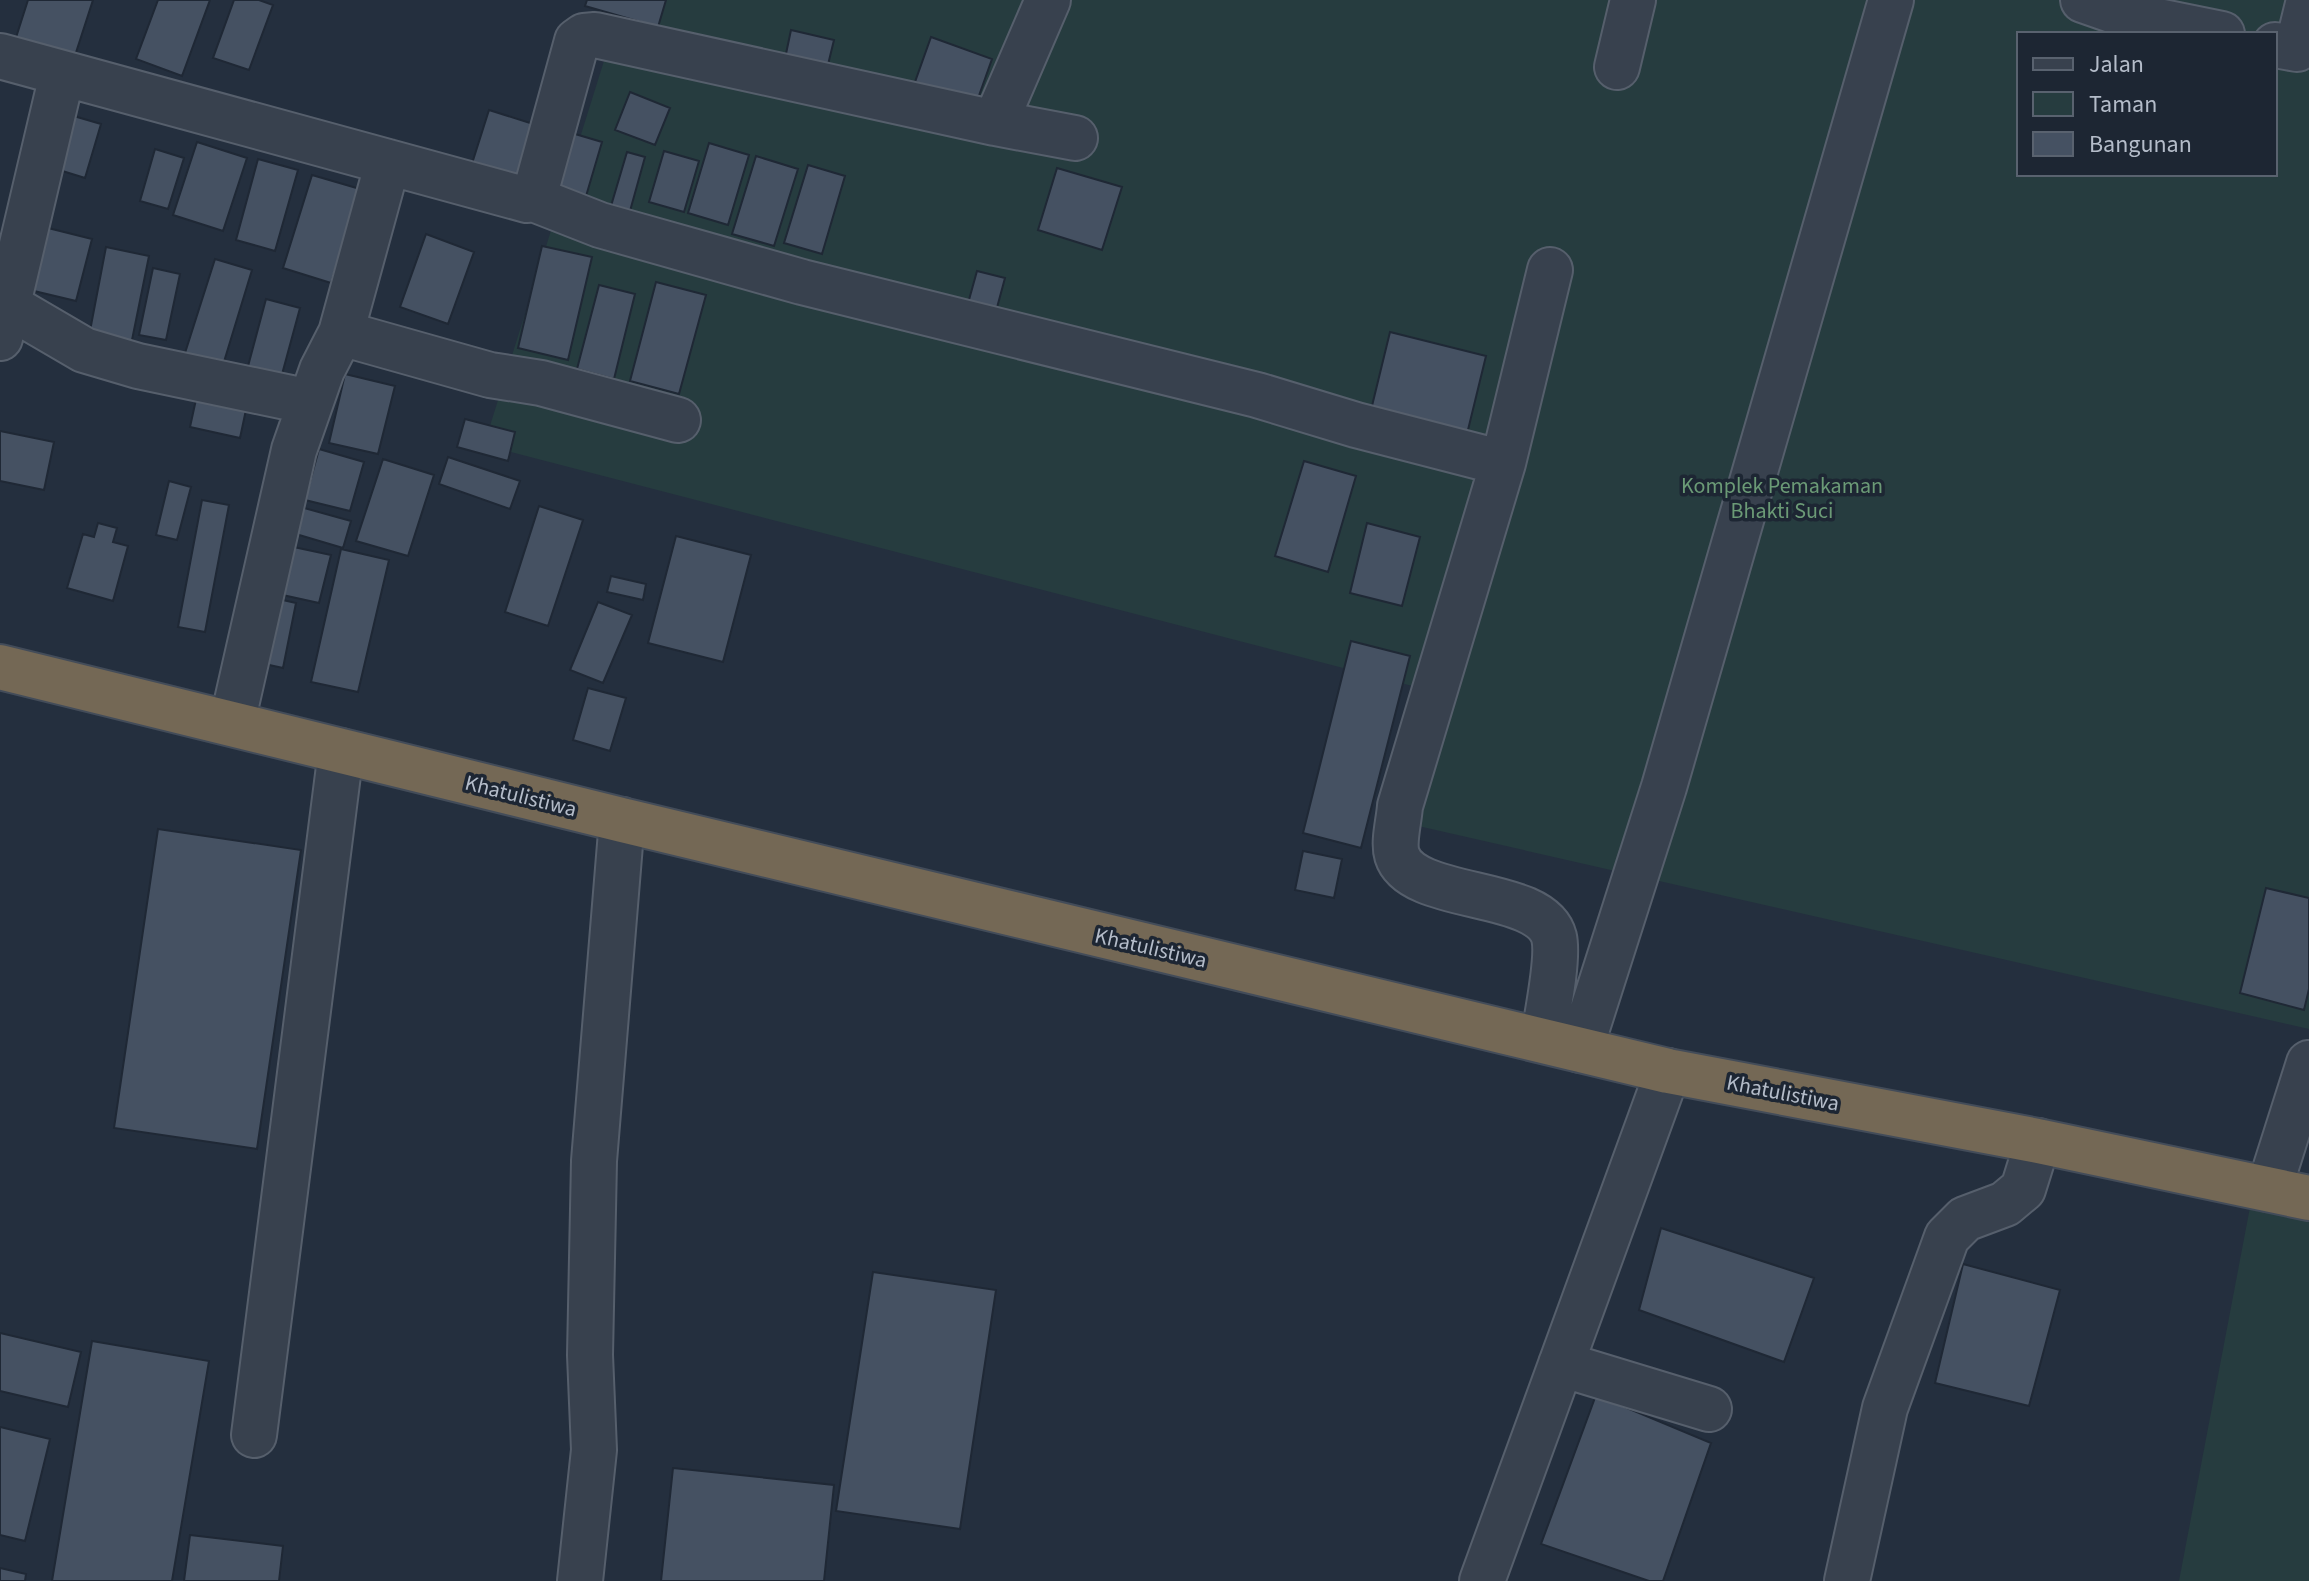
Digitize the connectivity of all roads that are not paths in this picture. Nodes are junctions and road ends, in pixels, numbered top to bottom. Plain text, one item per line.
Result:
1 (1048, 0) edge
2 (1633, 0) edge
3 (1891, 0) edge
4 (2083, 0) edge
5 (2309, 0) edge
6 (2212, 32) edge
7 (2294, 49) edge
8 (0, 56) edge
9 (1617, 67) dead end
10 (62, 75) junction
11 (995, 123) junction
12 (1075, 138) dead end
13 (388, 162) junction
14 (531, 198) junction
15 (1550, 270) dead end
16 (3, 322) edge
17 (341, 333) junction
18 (310, 402) junction
19 (678, 420) dead end
20 (1503, 463) junction
21 (0, 667) edge
22 (232, 723) junction
23 (341, 751) junction
24 (622, 820) junction
25 (1562, 1045) junction
26 (2309, 1063) edge
27 (1668, 1071) junction
28 (2038, 1141) junction
29 (2289, 1194) edge
30 (1561, 1364) junction
31 (1709, 1409) dead end
32 (254, 1435) dead end
33 (580, 1581) edge
34 (1482, 1581) edge
35 (1847, 1581) edge

1 - 11 street
2 - 9 street
3 - 25 street
4 - 6 street
5 - 7 street
8 - 10 street
10 - 13 street
10 - 16 street
11 - 12 street
11 - 14 street
13 - 14 street
13 - 17 street
14 - 20 street
15 - 20 street
16 - 18 street
17 - 18 street
17 - 19 street
18 - 22 street
20 - 25 street
21 - 22 highway, Khatulistiwa
22 - 23 highway, Khatulistiwa
23 - 24 highway, Khatulistiwa
23 - 32 street
24 - 25 highway, Khatulistiwa
24 - 33 street
25 - 27 highway, Khatulistiwa
26 - 29 street
27 - 28 highway, Khatulistiwa
27 - 30 street
28 - 29 highway, Khatulistiwa
28 - 35 street
30 - 31 street
30 - 34 street

